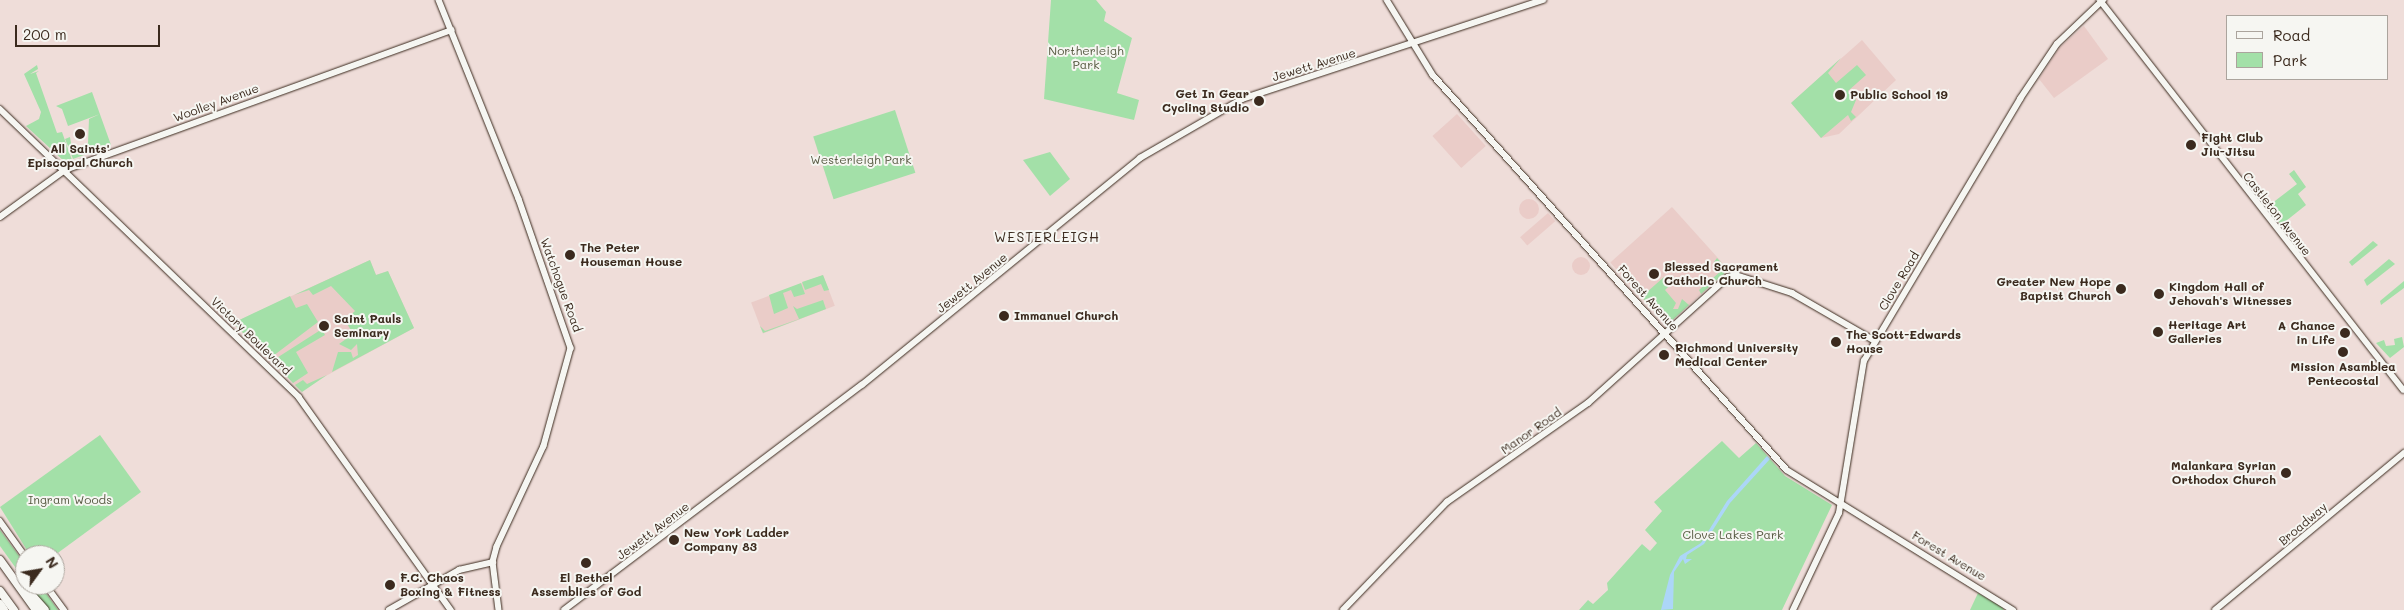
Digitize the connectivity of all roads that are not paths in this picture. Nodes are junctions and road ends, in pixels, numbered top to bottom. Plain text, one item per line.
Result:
1 (439, 0) edge
2 (1387, 0) edge
3 (1543, 0) edge
4 (2101, 1) edge
5 (451, 30) junction
6 (1412, 45) junction
7 (0, 109) edge
8 (65, 170) junction
9 (0, 217) edge
10 (1666, 333) junction
11 (1875, 341) junction
12 (2404, 390) edge
13 (2404, 453) edge
14 (1841, 504) junction
15 (0, 521) edge
16 (17, 545) edge
17 (0, 560) edge
18 (493, 562) junction
19 (12, 577) junction
20 (431, 585) junction
21 (0, 591) edge
22 (53, 595) edge
23 (0, 604) edge
24 (4, 610) edge
25 (14, 610) edge
26 (36, 610) edge
27 (45, 610) edge
28 (64, 610) edge
29 (388, 610) edge
30 (451, 610) edge
31 (499, 610) edge
32 (564, 610) edge
33 (1343, 610) edge
34 (1793, 610) edge
35 (2013, 610) edge
36 (2215, 610) edge

1 - 5 street, Watchogue Road
2 - 6 street, Forest Avenue
3 - 6 street, Jewett Avenue
4 - 11 street, Clove Road
4 - 12 street, Castleton Avenue
5 - 8 street, Woolley Avenue
5 - 18 street, Watchogue Road
6 - 10 street, Forest Avenue
6 - 32 street, Jewett Avenue
7 - 8 street, Victory Boulevard
8 - 9 street, Woolley Avenue
8 - 20 street, Victory Boulevard
10 - 11 street, Manor Road
10 - 14 street, Forest Avenue
10 - 33 street, Manor Road
11 - 14 street, Clove Road
13 - 36 street, Broadway
14 - 34 street, Clove Road
14 - 35 street, Forest Avenue
15 - 16 street
17 - 19 highway
18 - 20 street
18 - 31 street
19 - 26 highway
19 - 27 highway
20 - 29 street
20 - 30 street, Victory Boulevard
21 - 25 highway
22 - 28 street
23 - 24 highway

